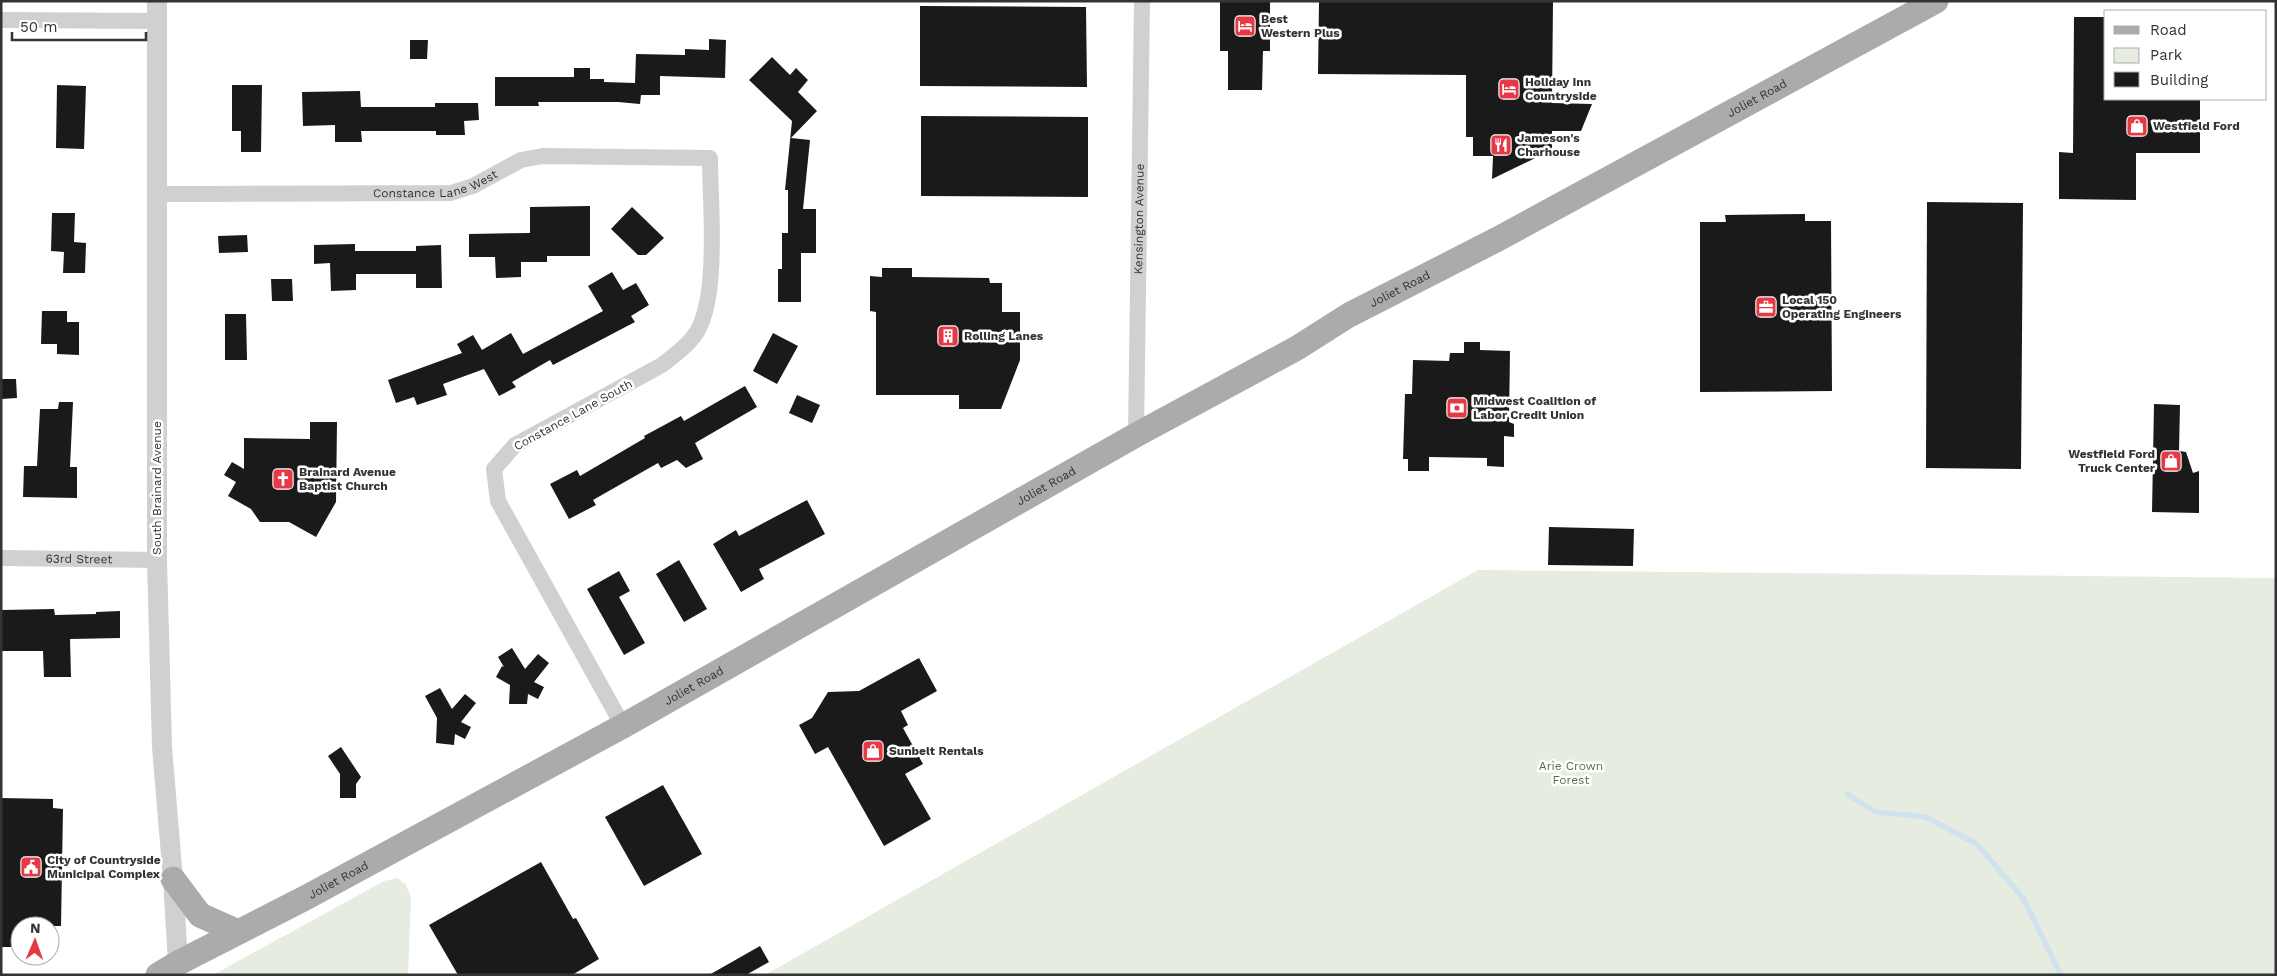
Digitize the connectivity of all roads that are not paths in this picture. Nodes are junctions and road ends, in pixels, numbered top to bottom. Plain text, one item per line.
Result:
1 (157, 1) edge
2 (1142, 1) edge
3 (1936, 1) edge
4 (1, 20) edge
5 (157, 21) junction
6 (710, 158) joint
7 (157, 194) junction
8 (1136, 435) junction
9 (1, 558) edge
10 (157, 560) junction
11 (623, 726) junction
12 (173, 879) junction
13 (238, 932) junction
14 (171, 971) edge

1 - 5 street, South Brainard Avenue
2 - 8 street, Kensington Avenue
3 - 8 main road, Joliet Road
4 - 5 street
5 - 7 street, South Brainard Avenue
6 - 7 street, Constance Lane West
6 - 11 street, Constance Lane South
7 - 10 street, South Brainard Avenue
8 - 11 main road, Joliet Road
9 - 10 street, 63rd Street
10 - 12 street, South Brainard Avenue
11 - 13 main road, Joliet Road
12 - 13 main road
12 - 14 street, South Brainard Avenue
13 - 14 main road, Joliet Road

